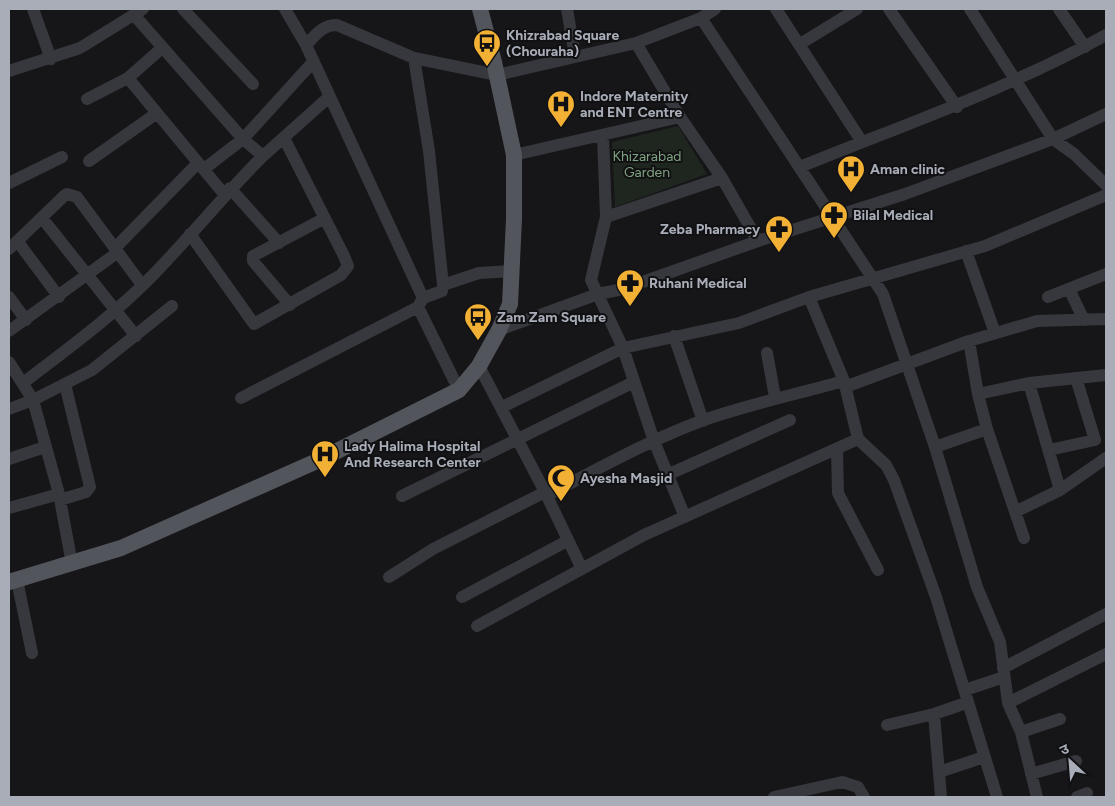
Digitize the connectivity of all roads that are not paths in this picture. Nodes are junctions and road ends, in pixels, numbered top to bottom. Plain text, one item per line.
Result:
1 (33, 9) edge
2 (183, 9) edge
3 (284, 9) edge
4 (480, 9) edge
5 (567, 9) edge
6 (714, 9) edge
7 (776, 9) edge
8 (857, 9) edge
9 (889, 9) edge
10 (970, 9) edge
11 (1059, 9) edge
12 (139, 12) edge
13 (702, 18) junction
14 (1106, 35) edge
15 (636, 43) junction
16 (800, 44) junction
17 (306, 46) junction
18 (1086, 46) junction
19 (162, 48) junction
20 (575, 56) junction
21 (414, 58) junction
22 (51, 59) junction
23 (313, 62) junction
24 (9, 71) edge
25 (497, 75) junction
26 (128, 78) junction
27 (1017, 80) junction
28 (253, 84) dead end
29 (329, 97) junction
30 (87, 99) dead end
31 (957, 107) junction
32 (157, 113) junction
33 (1106, 114) edge
34 (680, 117) junction
35 (603, 136) junction
36 (284, 138) junction
37 (243, 139) junction
38 (1053, 139) junction
39 (862, 142) junction
40 (514, 155) junction
41 (263, 156) junction
42 (62, 157) dead end
43 (89, 161) dead end
44 (201, 166) junction
45 (800, 167) junction
46 (722, 178) junction
47 (1105, 181) edge
48 (9, 183) edge
49 (227, 191) junction
50 (1106, 196) edge
51 (606, 217) junction
52 (834, 217) junction
53 (42, 218) junction
54 (325, 218) junction
55 (190, 234) junction
56 (758, 241) junction
57 (278, 243) junction
58 (14, 245) edge
59 (116, 250) junction
60 (966, 252) junction
61 (512, 271) junction
62 (88, 274) junction
63 (1106, 274) edge
64 (874, 278) junction
65 (142, 285) junction
66 (443, 285) junction
67 (1069, 289) junction
68 (598, 294) junction
69 (58, 296) junction
70 (9, 297) edge
71 (809, 297) junction
72 (1048, 297) dead end
73 (421, 302) junction
74 (290, 304) junction
75 (172, 306) dead end
76 (114, 310) junction
77 (1106, 319) edge
78 (26, 320) junction
79 (1084, 320) junction
80 (499, 330) junction
81 (9, 331) edge
82 (995, 333) junction
83 (136, 336) junction
84 (674, 336) junction
85 (969, 341) junction
86 (623, 348) junction
87 (767, 353) dead end
88 (9, 362) edge
89 (908, 364) junction
90 (480, 366) junction
91 (1106, 375) edge
92 (1076, 378) junction
93 (634, 382) junction
94 (23, 383) junction
95 (1030, 383) junction
96 (65, 384) junction
97 (844, 384) junction
98 (459, 390) junction
99 (978, 394) junction
100 (775, 397) junction
101 (240, 398) dead end
102 (33, 400) junction
103 (502, 407) junction
104 (9, 409) edge
105 (790, 420) dead end
106 (703, 421) junction
107 (987, 429) junction
108 (517, 438) junction
109 (858, 439) junction
110 (654, 441) junction
111 (45, 447) junction
112 (935, 447) junction
113 (837, 449) junction
114 (1049, 450) junction
115 (1106, 458) edge
116 (9, 459) edge
117 (667, 475) junction
118 (1060, 490) junction
119 (545, 494) junction
120 (402, 496) dead end
121 (59, 497) junction
122 (9, 508) edge
123 (1016, 512) junction
124 (685, 517) junction
125 (1024, 538) dead end
126 (567, 541) junction
127 (72, 564) junction
128 (582, 569) junction
129 (878, 570) dead end
130 (389, 577) dead end
131 (13, 581) edge
132 (462, 597) dead end
133 (1106, 614) edge
134 (478, 626) dead end
135 (32, 653) dead end
136 (1106, 654) edge
137 (1004, 672) junction
138 (966, 696) junction
139 (1008, 703) junction
140 (934, 714) junction
141 (1060, 719) dead end
142 (887, 725) dead end
143 (1020, 732) junction
144 (984, 757) junction
145 (1076, 761) dead end
146 (939, 772) junction
147 (1031, 774) junction
148 (774, 797) edge
149 (864, 797) edge
150 (942, 797) edge
151 (997, 797) edge
152 (1037, 797) edge

1 - 22 street
2 - 28 street
3 - 17 street
4 - 25 main road
5 - 20 street
6 - 13 street
7 - 16 street
8 - 16 street
9 - 31 street
10 - 27 street
11 - 18 street
12 - 19 street
12 - 22 street
13 - 15 street
13 - 45 street
14 - 18 street
15 - 20 street
15 - 34 street
16 - 39 street
17 - 21 street
17 - 23 street
18 - 27 street
19 - 26 street
19 - 37 street
20 - 25 street
21 - 25 street
21 - 66 street
22 - 24 street
23 - 29 street
23 - 37 street
25 - 40 main road
26 - 30 street
26 - 32 street
27 - 31 street
27 - 38 street
29 - 36 street
29 - 73 street
31 - 39 street
32 - 43 street
32 - 44 street
33 - 38 street
34 - 35 street
34 - 46 street
35 - 40 street
35 - 51 street
36 - 41 street
36 - 54 street
37 - 41 street
37 - 44 street
38 - 47 street
38 - 52 street
39 - 45 street
40 - 61 main road
41 - 49 street
42 - 48 street
44 - 49 street
44 - 59 street
45 - 52 street
46 - 51 street
46 - 56 street
49 - 55 street
49 - 57 street
50 - 60 street
51 - 68 street
52 - 56 street
52 - 64 street
53 - 58 street
53 - 59 street
53 - 62 street
54 - 57 street
54 - 74 street
55 - 65 street
55 - 74 street
56 - 68 street
57 - 74 street
58 - 69 street
59 - 62 street
59 - 65 street
60 - 64 street
60 - 82 street
61 - 66 street
61 - 80 main road
62 - 69 street
62 - 76 street
63 - 67 street
64 - 71 street
64 - 89 street
65 - 76 street
66 - 73 street
67 - 72 street
67 - 79 street
68 - 80 street
68 - 86 street
69 - 78 street
70 - 78 street
71 - 84 street
71 - 97 street
73 - 98 street
73 - 101 street
75 - 83 street
76 - 83 street
76 - 94 street
77 - 79 street
78 - 81 street
79 - 82 street
80 - 90 main road
82 - 85 street
83 - 96 street
84 - 86 street
84 - 106 street
85 - 89 street
85 - 99 street
86 - 93 street
86 - 103 street
87 - 100 street
88 - 94 street
89 - 97 street
89 - 112 street
90 - 98 main road
90 - 103 street
91 - 92 street
92 - 95 street
92 - 114 street
93 - 108 street
93 - 110 street
94 - 102 street
95 - 99 street
95 - 114 street
96 - 102 street
96 - 121 street
97 - 100 street
97 - 109 street
98 - 127 main road
99 - 107 street
100 - 106 street
102 - 104 street
102 - 111 street
103 - 108 street
105 - 117 street
106 - 110 street
107 - 112 street
107 - 123 street
108 - 119 street
108 - 120 street
109 - 113 street
109 - 138 street
110 - 117 street
110 - 119 street
111 - 116 street
111 - 121 street
112 - 137 street
113 - 124 street
113 - 129 street
114 - 118 street
115 - 118 street
117 - 124 street
118 - 123 street
119 - 126 street
119 - 130 street
121 - 122 street
121 - 127 street
123 - 125 street
124 - 128 street
126 - 128 street
126 - 132 street
127 - 131 main road
128 - 134 street
131 - 135 street
133 - 137 street
136 - 139 street
137 - 138 street
137 - 139 street
138 - 140 street
138 - 144 street
139 - 143 street
140 - 142 street
140 - 146 street
141 - 143 street
143 - 147 street
144 - 146 street
144 - 151 street
145 - 147 street
146 - 150 street
147 - 152 street
148 - 149 street

